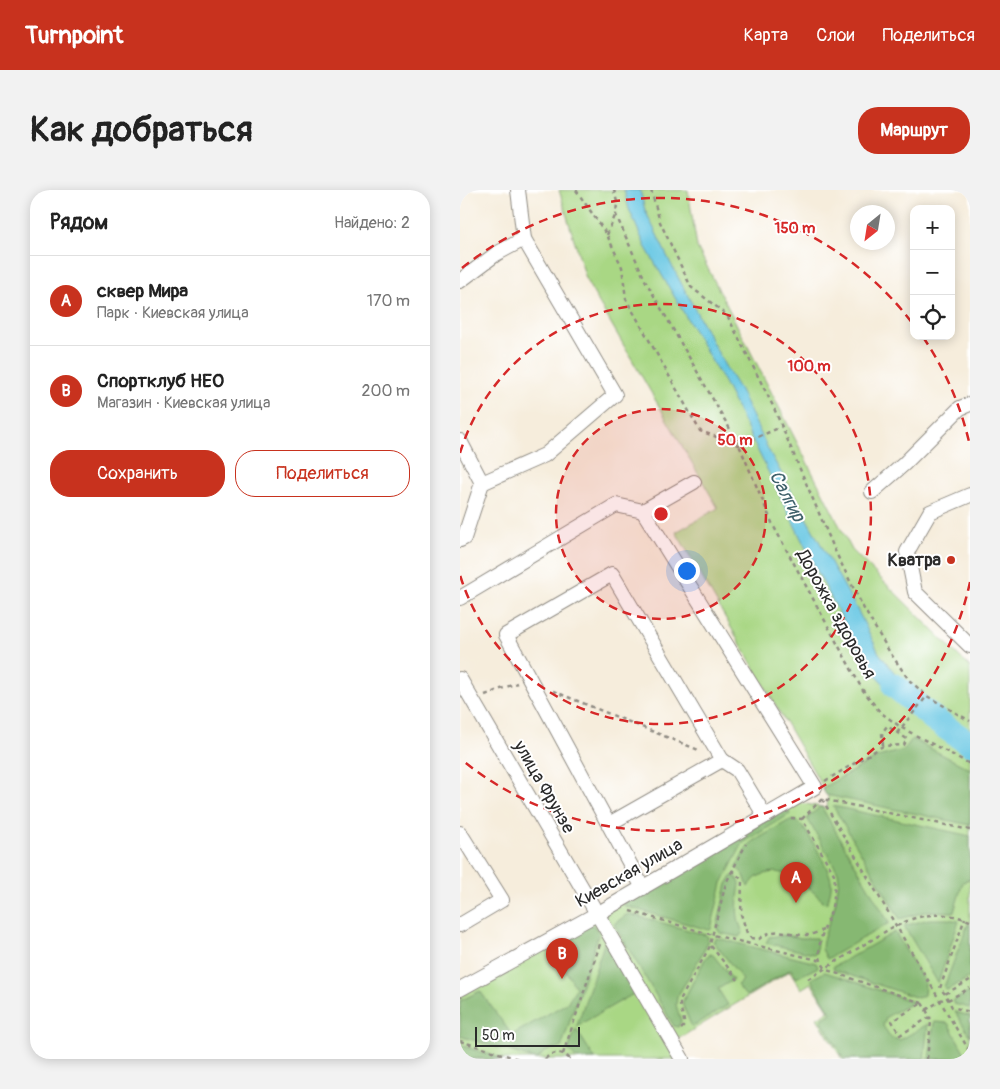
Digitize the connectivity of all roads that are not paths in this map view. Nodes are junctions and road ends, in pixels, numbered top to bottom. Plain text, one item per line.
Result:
1 (518, 190) edge
2 (524, 238) junction
3 (460, 281) edge
4 (970, 404) edge
5 (460, 441) edge
6 (694, 482) dead end
7 (482, 483) junction
8 (872, 492) dead end
9 (970, 494) edge
10 (643, 511) junction
11 (460, 540) edge
12 (460, 598) edge
13 (970, 646) edge
14 (460, 679) edge
15 (722, 760) junction
16 (765, 816) junction
17 (609, 824) junction
18 (460, 833) edge
19 (643, 888) junction
20 (597, 914) junction
21 (460, 925) edge
22 (460, 988) edge
23 (682, 1059) edge

1 - 2 street
2 - 3 street
2 - 7 street
4 - 8 street
5 - 7 street
6 - 10 street
7 - 11 street
9 - 13 street
10 - 12 street
10 - 16 street, Киевская улица
14 - 20 street, улица Фрунзе
15 - 16 street
15 - 17 street
15 - 17 street
16 - 19 street, Киевская улица
17 - 19 street
18 - 21 street
19 - 20 street, Киевская улица
20 - 22 street, Киевская улица
20 - 23 street, улица Фрунзе

